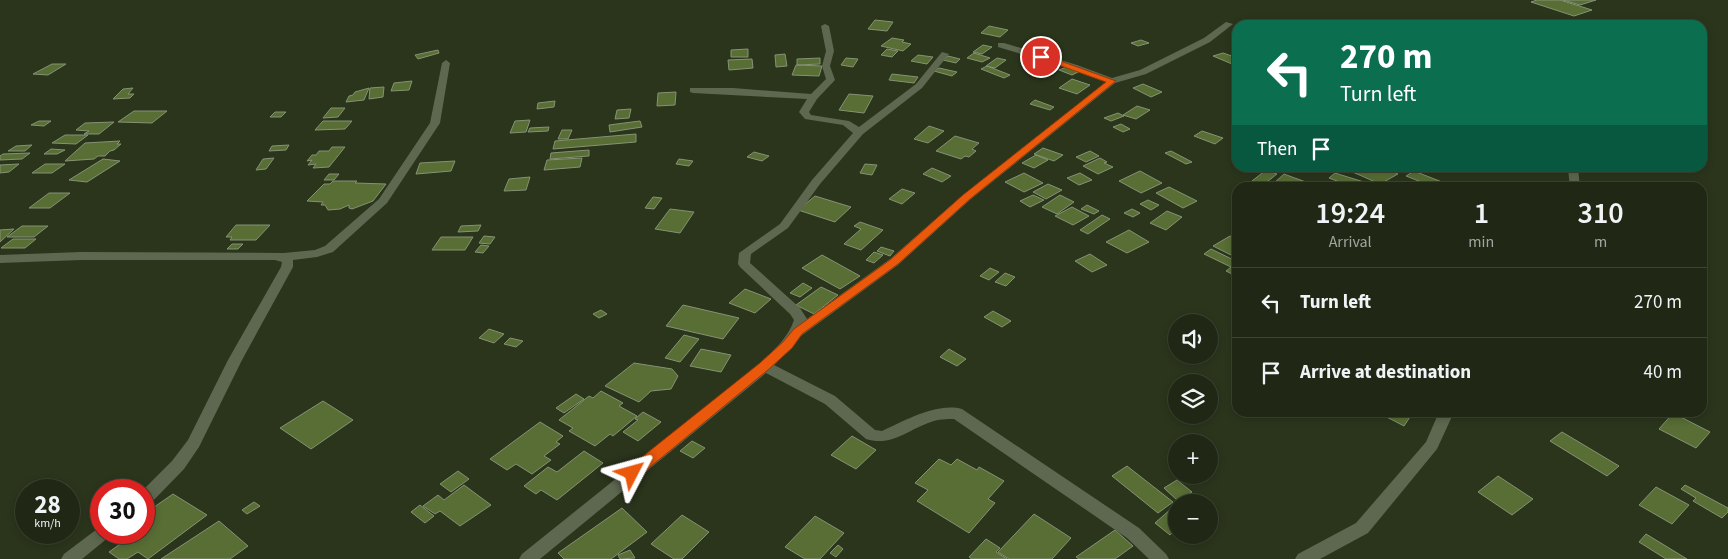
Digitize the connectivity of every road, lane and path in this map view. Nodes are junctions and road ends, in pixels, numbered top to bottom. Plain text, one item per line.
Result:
1 (1229, 24) dead end
2 (825, 26) dead end
3 (1001, 44) dead end
4 (945, 54) dead end
5 (446, 63) dead end
6 (1112, 81) junction
7 (693, 90) dead end
8 (813, 97) junction
9 (859, 132) junction
10 (284, 257) junction
11 (0, 259) edge
12 (798, 332) junction
13 (764, 366) junction
14 (1445, 417) edge
15 (155, 488) edge
16 (90, 543) edge
17 (70, 559) edge
18 (528, 559) edge
19 (1160, 559) edge
20 (1304, 559) edge

1 - 6 street
2 - 8 street
3 - 6 street
4 - 9 street
5 - 10 street
6 - 12 street
7 - 8 street
8 - 9 street
9 - 12 street
10 - 11 street
10 - 15 street
12 - 13 street
13 - 18 street
13 - 19 street
14 - 20 street
16 - 17 street

